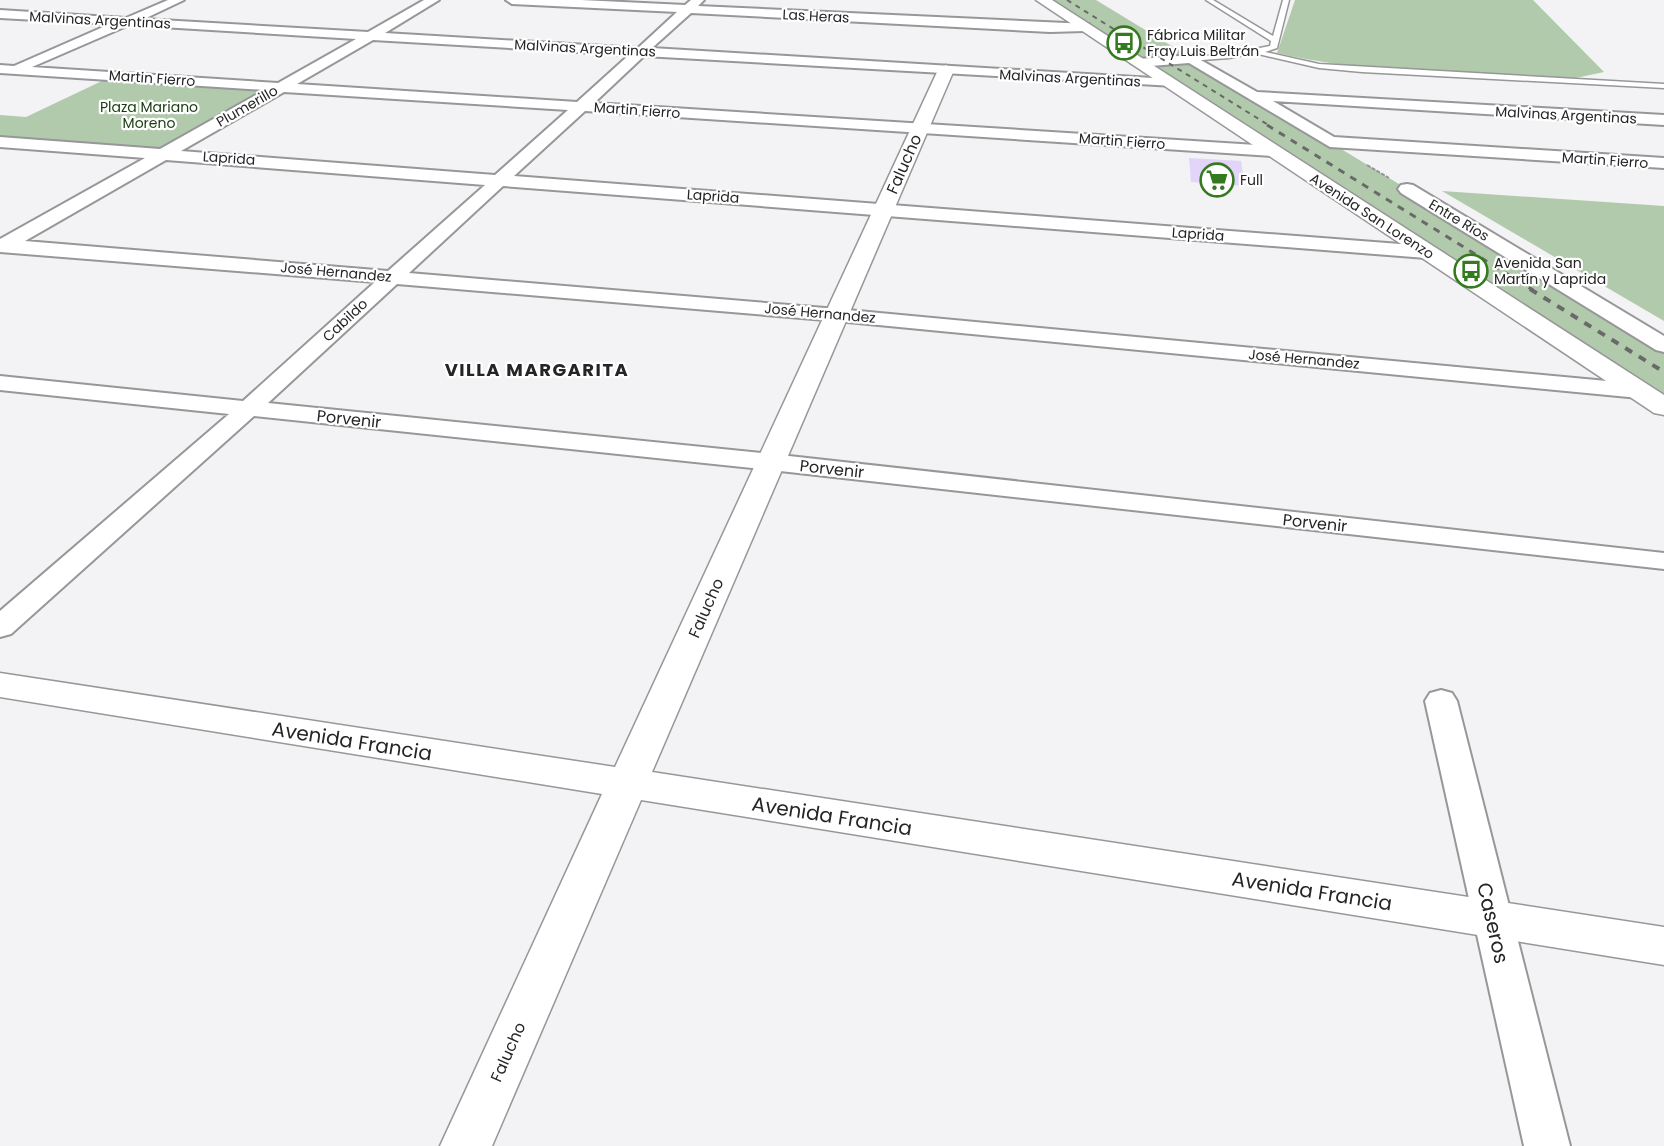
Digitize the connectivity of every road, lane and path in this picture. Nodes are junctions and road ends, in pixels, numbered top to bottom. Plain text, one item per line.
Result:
1 (178, 0) edge
2 (433, 0) edge
3 (512, 0) edge
4 (1042, 0) edge
5 (1209, 0) edge
6 (1286, 0) edge
7 (693, 5) edge
8 (0, 14) edge
9 (128, 21) junction
10 (1084, 27) junction
11 (370, 35) junction
12 (1275, 40) junction
13 (644, 52) junction
14 (1257, 52) junction
15 (1192, 59) junction
16 (1138, 63) junction
17 (946, 70) junction
18 (4, 71) edge
19 (1170, 83) junction
20 (1664, 86) edge
21 (281, 87) junction
22 (1253, 96) junction
23 (581, 106) junction
24 (1664, 120) edge
25 (920, 128) junction
26 (0, 142) edge
27 (1273, 151) junction
28 (166, 153) junction
29 (1664, 163) edge
30 (501, 179) junction
31 (1407, 189) dead end
32 (884, 209) junction
33 (2, 246) edge
34 (1426, 252) junction
35 (392, 276) junction
36 (837, 315) junction
37 (1664, 345) edge
38 (0, 383) edge
39 (1639, 391) junction
40 (1664, 407) edge
41 (248, 409) junction
42 (771, 462) junction
43 (1664, 561) edge
44 (0, 627) edge
45 (0, 685) edge
46 (1441, 700) dead end
47 (628, 784) junction
48 (1492, 920) junction
49 (1664, 946) edge
50 (466, 1146) edge
51 (1546, 1146) edge

1 - 9 street
2 - 11 street, Plumerillo
3 - 7 street, Las Heras
4 - 10 street, Avenida San Lorenzo
5 - 12 lane
6 - 12 lane
7 - 10 street, Las Heras
7 - 13 street, Cabildo
8 - 9 street, Malvinas Argentinas
9 - 11 street, Malvinas Argentinas
9 - 18 street
10 - 16 street, Avenida San Lorenzo
11 - 13 street, Malvinas Argentinas
11 - 21 street, Plumerillo
12 - 14 lane
13 - 17 street, Malvinas Argentinas
13 - 23 street, Cabildo
14 - 15 lane
14 - 20 lane
15 - 16 street
15 - 22 street
16 - 19 street, Avenida San Lorenzo
17 - 19 street, Malvinas Argentinas
17 - 25 street, Falucho
18 - 21 street, Martin Fierro
19 - 27 street, Avenida San Lorenzo
21 - 23 street, Martin Fierro
21 - 28 street, Plumerillo
22 - 24 street, Malvinas Argentinas
22 - 29 street, Martin Fierro
23 - 25 street, Martin Fierro
23 - 30 street, Cabildo
25 - 27 street, Martin Fierro
25 - 32 street, Falucho
26 - 28 street, Laprida
27 - 34 street, Avenida San Lorenzo
28 - 30 street, Laprida
28 - 33 street, Plumerillo
30 - 32 street, Laprida
30 - 35 street, Cabildo
31 - 37 street, Entre Ríos
32 - 34 street, Laprida
32 - 36 street, Falucho
33 - 35 street, José Hernandez
34 - 39 street, Avenida San Lorenzo
35 - 36 street, José Hernandez
35 - 41 street, Cabildo
36 - 39 street, José Hernandez
36 - 42 street, Falucho
38 - 41 street, Porvenir
39 - 40 street, Avenida San Lorenzo
41 - 42 street, Porvenir
41 - 44 street, Cabildo
42 - 43 street, Porvenir
42 - 47 street, Falucho
45 - 47 street, Avenida Francia
46 - 48 street, Caseros
47 - 48 street, Avenida Francia
47 - 50 street, Falucho
48 - 49 street, Avenida Francia
48 - 51 street, Caseros

